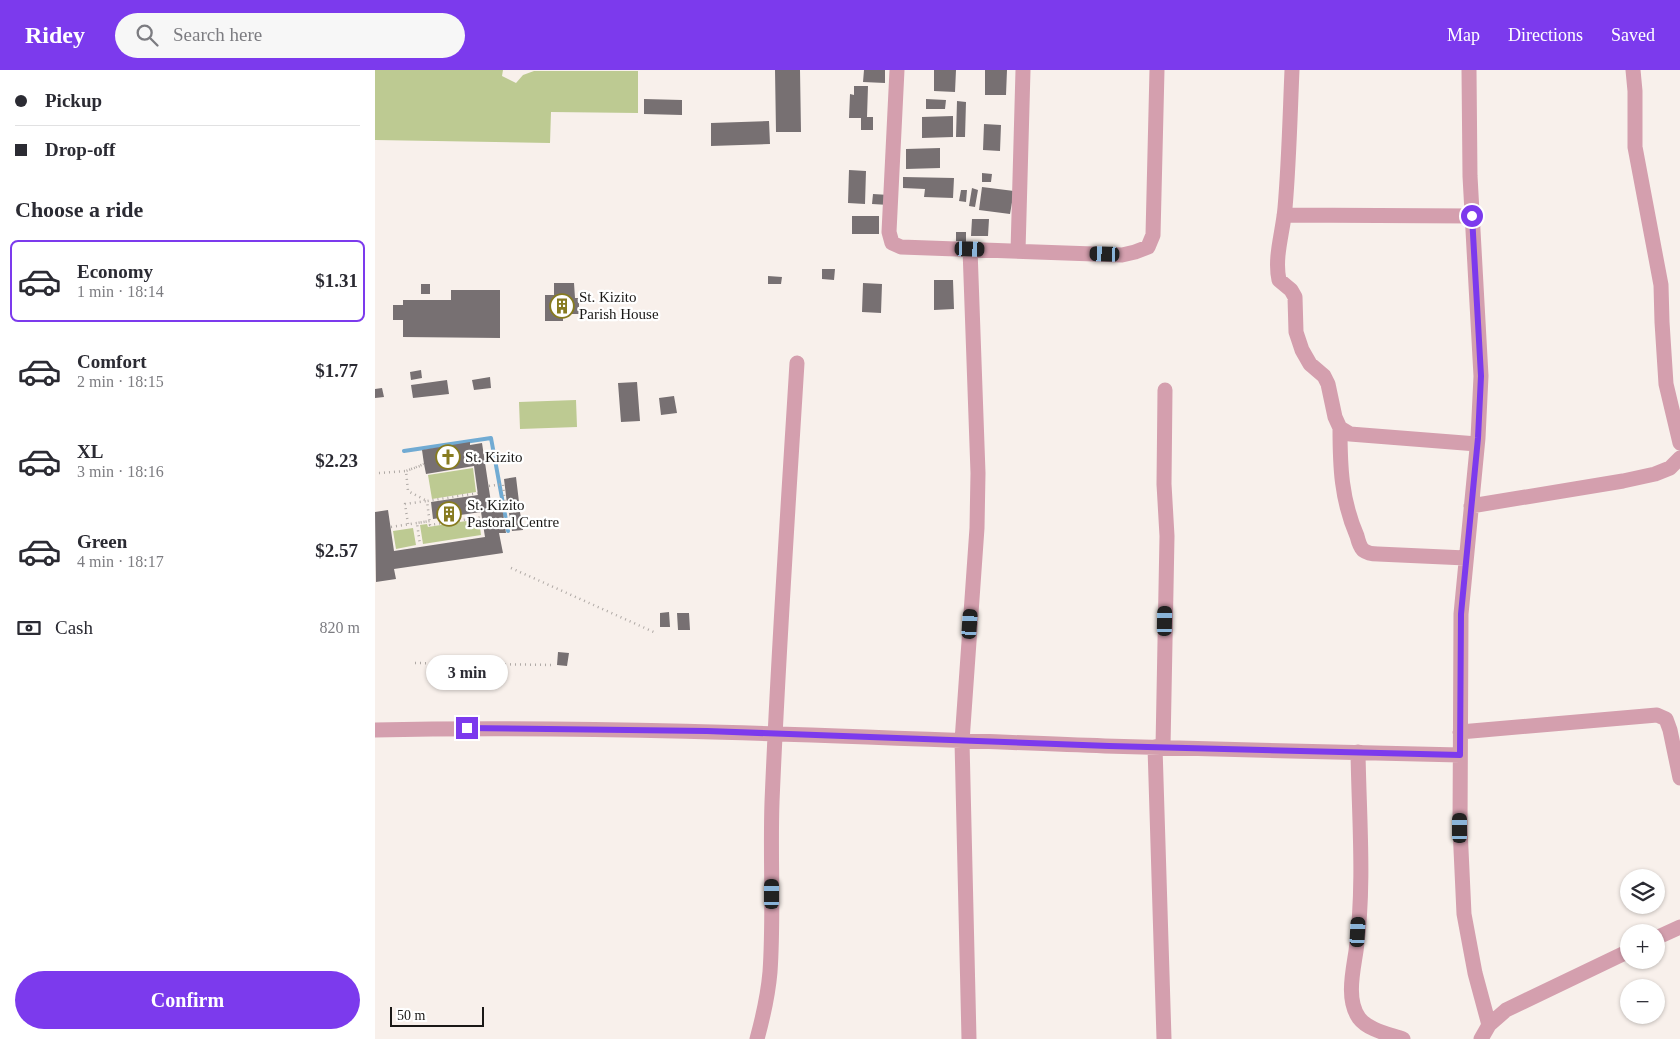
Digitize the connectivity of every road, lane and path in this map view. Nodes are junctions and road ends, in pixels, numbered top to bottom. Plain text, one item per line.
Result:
1 (897, 70) edge
2 (1023, 70) edge
3 (1157, 70) edge
4 (1292, 70) edge
5 (1469, 70) edge
6 (1633, 70) edge
7 (1284, 215) junction
8 (1472, 216) junction
9 (970, 249) junction
10 (1018, 251) junction
11 (797, 362) dead end
12 (1165, 390) dead end
13 (1340, 428) junction
14 (1477, 444) junction
15 (1680, 444) edge
16 (1680, 458) edge
17 (406, 471) junction
18 (379, 474) dead end
19 (489, 486) dead end
20 (478, 493) dead end
21 (427, 501) junction
22 (1471, 506) junction
23 (492, 507) dead end
24 (482, 517) dead end
25 (430, 520) junction
26 (407, 524) junction
27 (391, 527) dead end
28 (420, 545) dead end
29 (1466, 558) junction
30 (511, 568) dead end
31 (656, 633) dead end
32 (415, 663) dead end
33 (554, 665) dead end
34 (375, 730) edge
35 (1460, 732) junction
36 (776, 733) junction
37 (962, 741) junction
38 (1159, 748) junction
39 (1358, 752) junction
40 (1460, 755) junction
41 (1680, 778) edge
42 (1680, 927) edge
43 (1665, 934) edge
44 (1620, 955) edge
45 (1489, 1025) junction
46 (757, 1039) edge
47 (969, 1039) edge
48 (1164, 1039) edge
49 (1403, 1039) edge
50 (1481, 1039) edge

1 - 9 street
2 - 10 street
3 - 10 street
4 - 7 street
5 - 8 street
6 - 15 street
7 - 8 street
7 - 13 street
8 - 14 street
9 - 10 street
9 - 37 street
11 - 36 street
12 - 38 street
13 - 14 street
13 - 29 street
14 - 22 street
16 - 22 street
17 - 17 path
17 - 18 path
17 - 21 path
19 - 23 path
20 - 21 path
21 - 25 path
21 - 26 path
22 - 29 street
24 - 25 path
25 - 26 path
25 - 28 path
26 - 27 path
29 - 35 street
30 - 31 path
32 - 33 path
34 - 36 street
35 - 40 street
35 - 41 street
36 - 37 street
36 - 46 street
37 - 38 street
37 - 47 street
38 - 39 street
38 - 48 street
39 - 40 street
39 - 49 street
40 - 45 street
42 - 43 street
44 - 45 street
45 - 50 street

